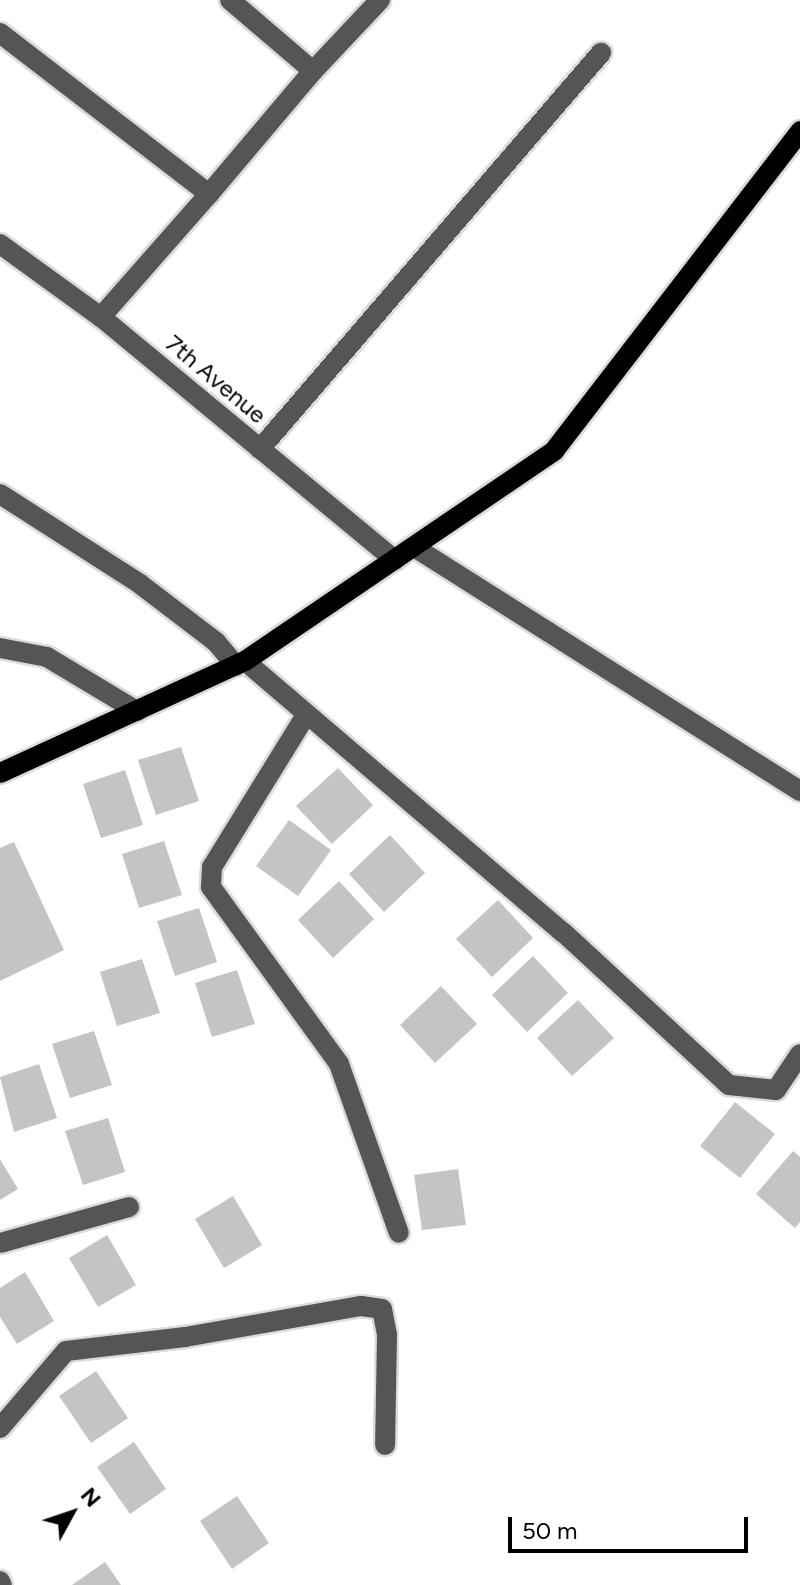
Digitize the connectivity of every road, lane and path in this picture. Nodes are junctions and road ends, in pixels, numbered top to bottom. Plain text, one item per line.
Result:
1 (230, 0) edge
2 (380, 0) edge
3 (0, 33) edge
4 (601, 53) dead end
5 (313, 71) junction
6 (800, 131) edge
7 (209, 194) junction
8 (0, 244) edge
9 (101, 317) junction
10 (260, 449) junction
11 (0, 494) edge
12 (414, 547) junction
13 (395, 560) junction
14 (0, 648) edge
15 (241, 664) junction
16 (137, 711) junction
17 (306, 715) junction
18 (0, 773) edge
19 (800, 791) edge
20 (800, 1054) edge
21 (129, 1207) dead end
22 (399, 1233) dead end
23 (0, 1243) edge
24 (0, 1428) edge
25 (385, 1445) dead end

1 - 5 street
2 - 5 street
3 - 7 street
4 - 10 street
5 - 7 street
6 - 12 main road
7 - 9 street
8 - 9 street, 7th Avenue
9 - 10 street, 7th Avenue
10 - 13 street, 7th Avenue
11 - 15 street
12 - 13 main road
12 - 19 street
13 - 15 main road
14 - 16 street
15 - 16 main road
15 - 17 street
16 - 18 main road
17 - 20 street
17 - 22 street
21 - 23 street
24 - 25 street

